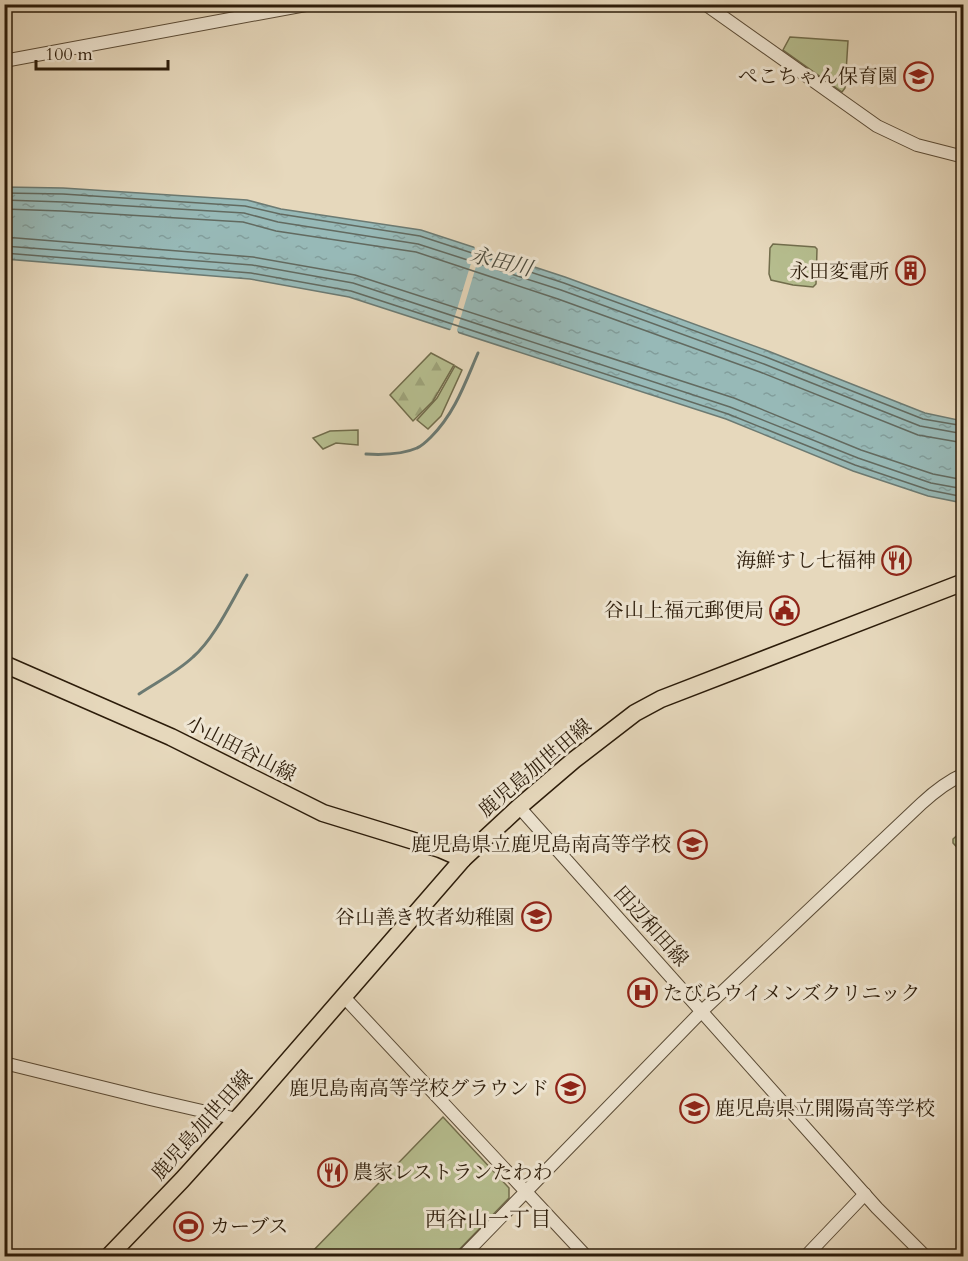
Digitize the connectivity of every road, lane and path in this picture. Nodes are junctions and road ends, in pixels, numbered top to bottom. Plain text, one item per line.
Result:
1 (311, 4) edge
2 (705, 4) edge
3 (4, 61) edge
4 (963, 157) edge
5 (963, 582) edge
6 (4, 664) edge
7 (963, 774) edge
8 (519, 807) junction
9 (463, 859) junction
10 (344, 997) junction
11 (702, 1011) junction
12 (4, 1063) edge
13 (237, 1119) junction
14 (526, 1191) junction
15 (865, 1194) junction
16 (109, 1257) edge
17 (463, 1257) edge
18 (586, 1257) edge
19 (806, 1257) edge
20 (925, 1257) edge

1 - 3 street
2 - 4 street
5 - 8 main road, 鹿児島加世田線
6 - 9 main road, 小山田谷山線
7 - 11 street
8 - 9 main road, 鹿児島加世田線
8 - 11 street, 田辺和田線
9 - 10 main road, 鹿児島加世田線
10 - 13 main road, 鹿児島加世田線
10 - 14 street
11 - 14 street
11 - 15 street, 田辺和田線
12 - 13 street
13 - 16 main road, 鹿児島加世田線
14 - 17 street
14 - 18 street
15 - 19 street
15 - 20 street, 田辺和田線

